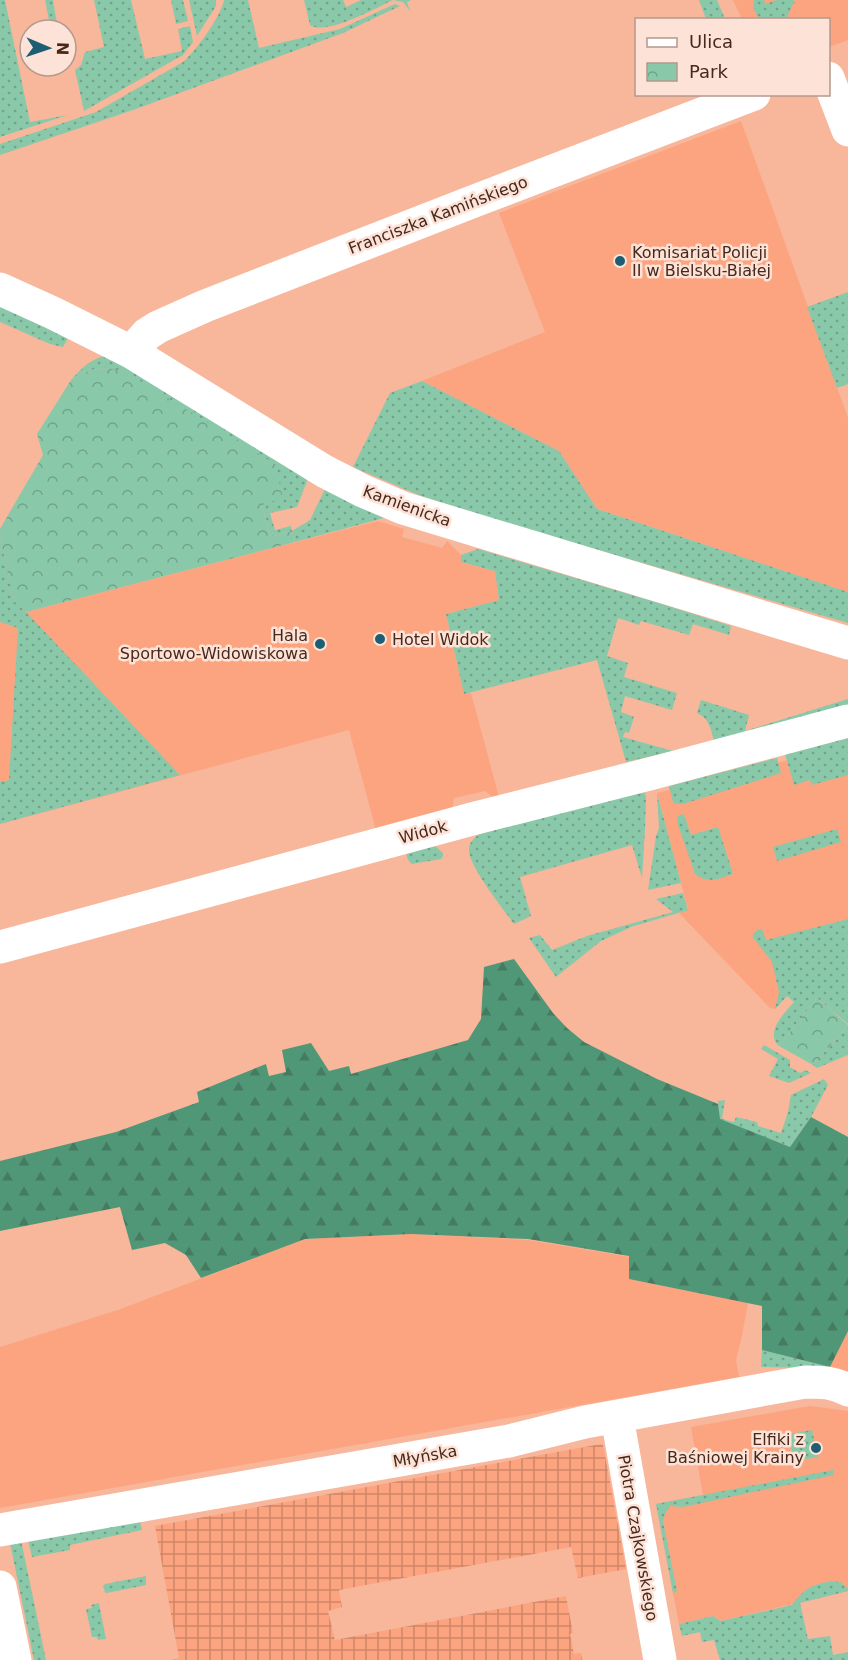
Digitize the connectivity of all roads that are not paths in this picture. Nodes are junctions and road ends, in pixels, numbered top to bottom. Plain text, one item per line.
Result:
1 (848, 58) edge
2 (830, 65) edge
3 (830, 83) edge
4 (749, 96) edge
5 (848, 130) edge
6 (0, 289) edge
7 (131, 352) junction
8 (848, 643) edge
9 (848, 721) edge
10 (0, 947) edge
11 (848, 1390) edge
12 (617, 1417) junction
13 (0, 1530) edge
14 (0, 1587) edge
15 (15, 1660) edge
16 (660, 1660) edge

1 - 2 street
3 - 5 street
4 - 7 street, Franciszka Kamińskiego
6 - 7 street, Kamienicka
7 - 8 street, Kamienicka
9 - 10 street, Widok
11 - 12 street, Młyńska
12 - 13 street, Młyńska
12 - 16 street, Piotra Czajkowskiego
14 - 15 street

